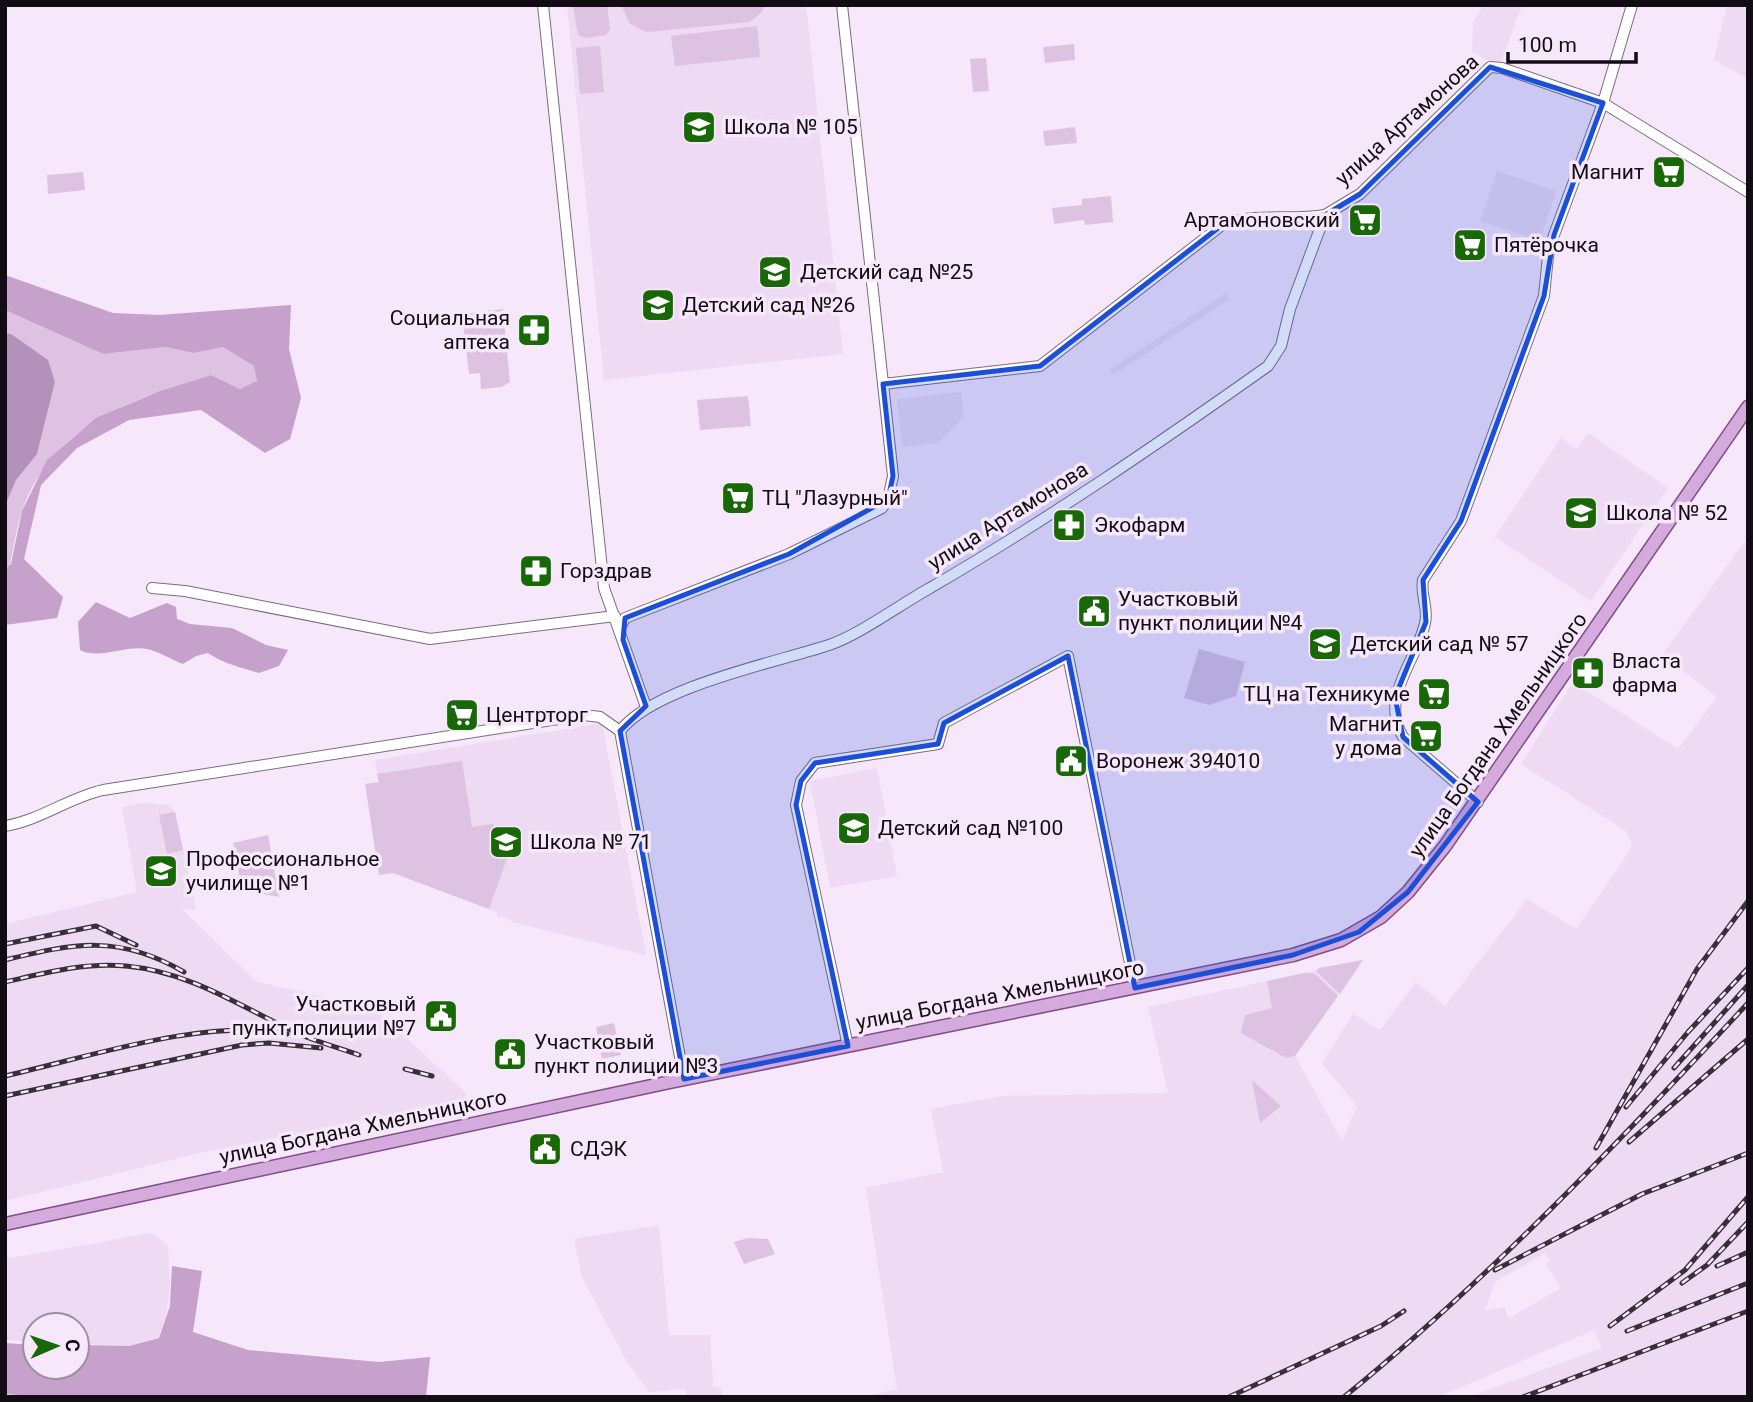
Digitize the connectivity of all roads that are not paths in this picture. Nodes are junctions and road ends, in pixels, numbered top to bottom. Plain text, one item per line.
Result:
1 (544, 5) edge
2 (842, 5) edge
3 (1632, 5) edge
4 (1602, 103) junction
5 (1748, 192) edge
6 (1325, 215) junction
7 (883, 384) junction
8 (1748, 407) edge
9 (152, 588) dead end
10 (615, 617) junction
11 (620, 628) junction
12 (646, 707) junction
13 (620, 731) junction
14 (1478, 802) junction
15 (5, 826) edge
16 (1135, 988) junction
17 (848, 1046) junction
18 (684, 1079) junction
19 (5, 1224) edge

1 - 10 street
2 - 7 street
3 - 4 street
4 - 5 street
4 - 6 street, улица Артамонова
4 - 14 street
6 - 7 street
6 - 12 street, улица Артамонова
7 - 11 street
8 - 14 main road, улица Богдана Хмельницкого
9 - 10 street
10 - 11 street
11 - 12 street
12 - 13 street, улица Артамонова
13 - 15 street
13 - 18 street
14 - 16 main road, улица Богдана Хмельницкого
16 - 17 main road, улица Богдана Хмельницкого
16 - 17 street
17 - 18 main road, улица Богдана Хмельницкого
18 - 19 main road, улица Богдана Хмельницкого

